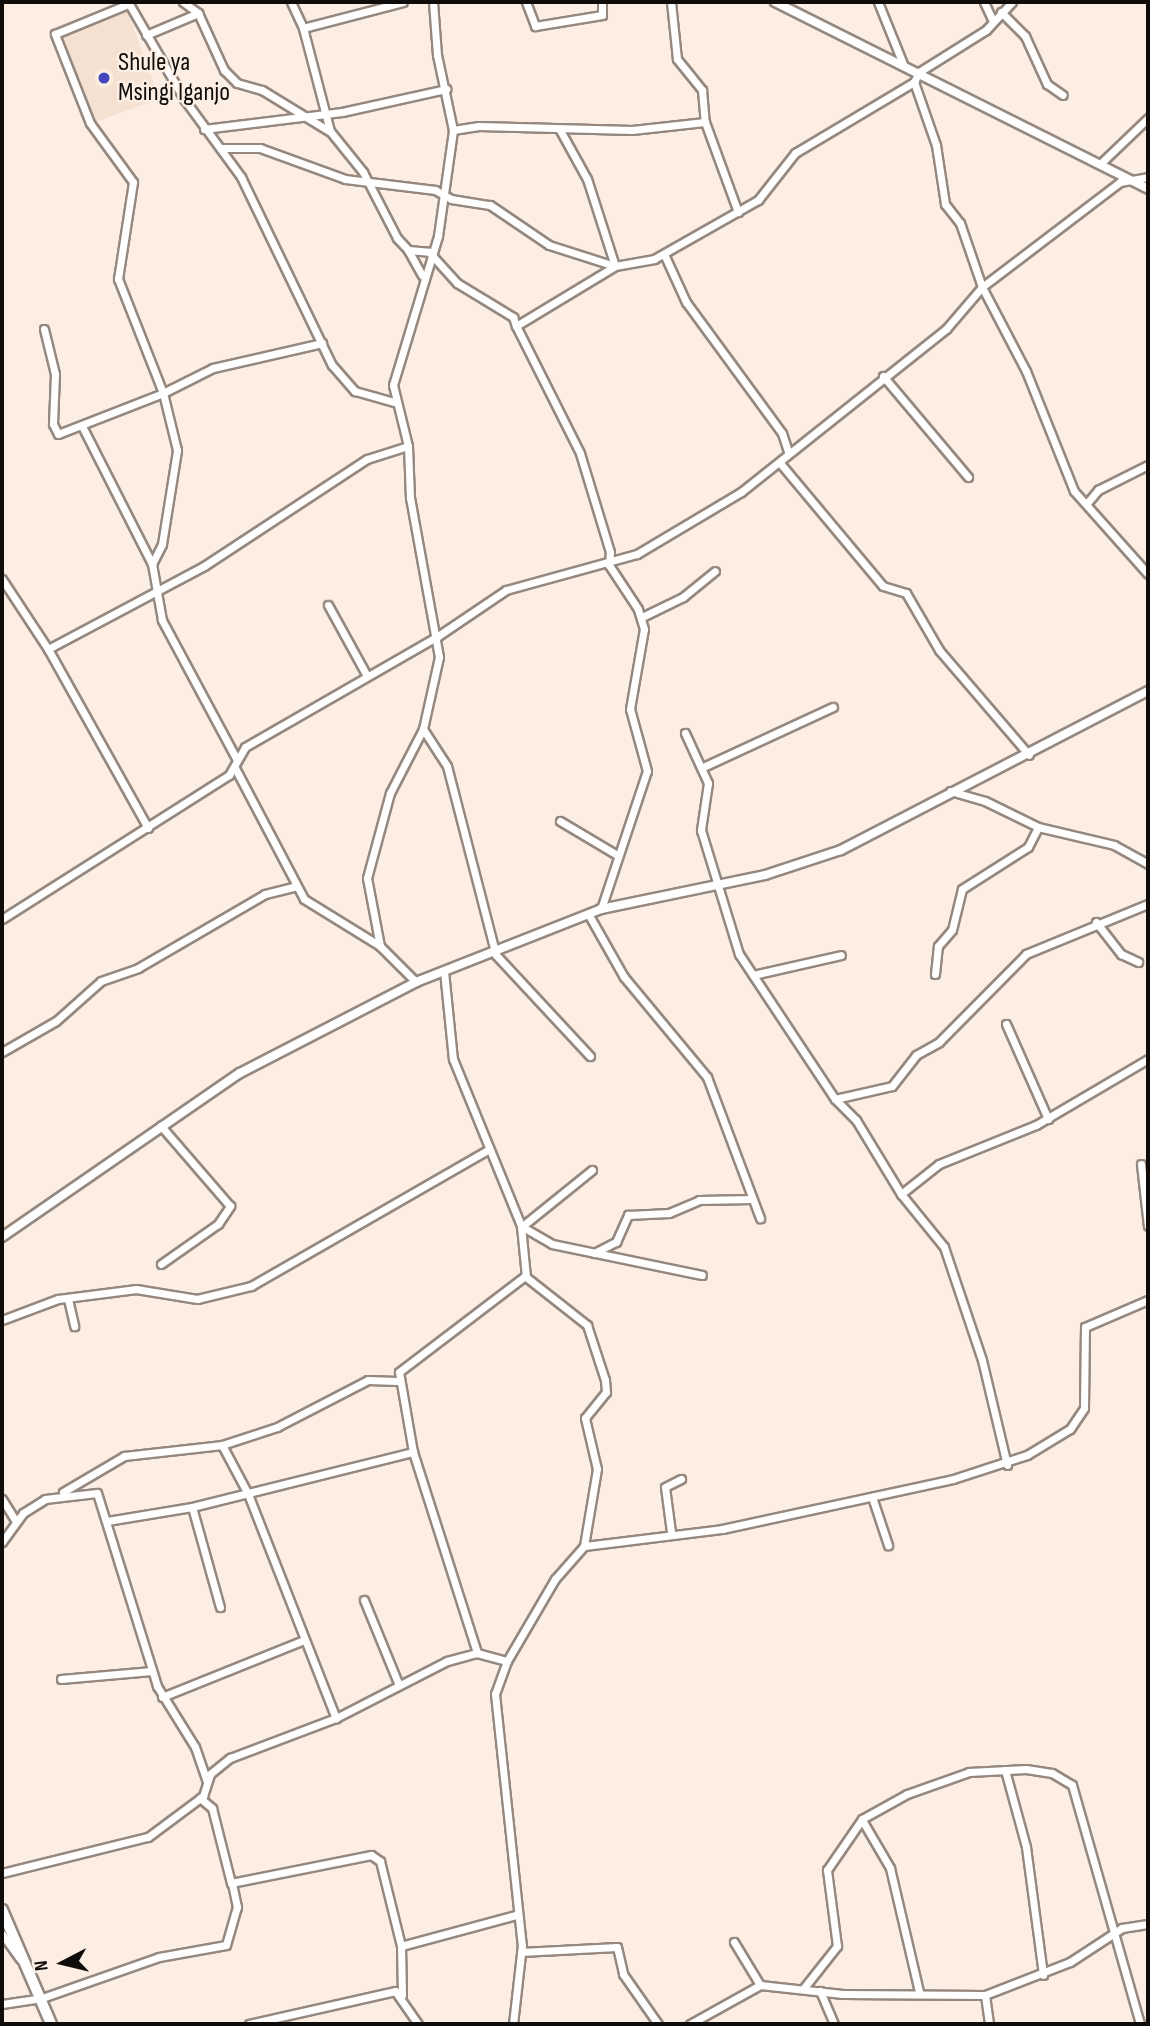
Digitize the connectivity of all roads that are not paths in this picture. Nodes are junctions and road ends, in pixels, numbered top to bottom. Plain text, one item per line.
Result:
1 (183, 2) edge
2 (290, 2) edge
3 (403, 2) edge
4 (433, 2) edge
5 (526, 2) edge
6 (602, 2) edge
7 (671, 2) edge
8 (775, 2) edge
9 (878, 2) edge
10 (984, 2) edge
11 (1012, 2) edge
12 (128, 3) edge
13 (1001, 12) junction
14 (198, 13) junction
15 (993, 21) junction
16 (303, 28) junction
17 (146, 35) junction
18 (903, 64) junction
19 (919, 72) junction
20 (914, 82) junction
21 (446, 89) junction
22 (1063, 95) dead end
23 (322, 114) junction
24 (299, 117) junction
25 (1148, 118) edge
26 (705, 122) junction
27 (204, 129) junction
28 (453, 130) junction
29 (560, 130) junction
30 (330, 131) junction
31 (221, 148) junction
32 (1103, 161) junction
33 (1148, 177) edge
34 (1133, 180) junction
35 (368, 183) junction
36 (1148, 189) edge
37 (443, 192) junction
38 (738, 212) junction
39 (408, 250) junction
40 (429, 252) junction
41 (664, 254) junction
42 (615, 266) junction
43 (423, 275) junction
44 (982, 287) junction
45 (516, 326) junction
46 (44, 328) dead end
47 (322, 343) junction
48 (883, 376) junction
49 (163, 393) junction
50 (394, 402) junction
51 (83, 428) junction
52 (408, 446) junction
53 (788, 451) junction
54 (780, 463) junction
55 (1148, 465) edge
56 (968, 477) dead end
57 (1088, 502) junction
58 (152, 564) junction
59 (609, 565) junction
60 (715, 571) dead end
61 (1148, 574) edge
62 (2, 579) edge
63 (158, 593) junction
64 (327, 605) dead end
65 (642, 617) junction
66 (438, 636) junction
67 (48, 649) junction
68 (366, 674) junction
69 (1148, 691) edge
70 (833, 707) dead end
71 (424, 729) junction
72 (685, 733) dead end
73 (1029, 755) junction
74 (236, 764) junction
75 (703, 767) junction
76 (950, 791) junction
77 (560, 821) dead end
78 (1038, 827) junction
79 (148, 828) junction
80 (617, 855) junction
81 (1148, 864) edge
82 (715, 886) junction
83 (294, 887) junction
84 (1148, 904) edge
85 (601, 909) junction
86 (590, 917) junction
87 (2, 919) edge
88 (1096, 922) junction
89 (380, 946) junction
90 (496, 955) junction
91 (841, 955) dead end
92 (1138, 962) dead end
93 (444, 971) junction
94 (935, 974) dead end
95 (752, 975) junction
96 (415, 982) junction
97 (1006, 1024) dead end
98 (2, 1052) edge
99 (590, 1056) dead end
100 (1148, 1059) edge
101 (835, 1098) junction
102 (1048, 1119) junction
103 (161, 1126) junction
104 (489, 1149) junction
105 (1141, 1164) dead end
106 (592, 1170) dead end
107 (901, 1194) junction
108 (752, 1199) junction
109 (760, 1218) dead end
110 (523, 1225) junction
111 (1148, 1226) edge
112 (2, 1237) edge
113 (593, 1253) junction
114 (161, 1264) dead end
115 (702, 1275) dead end
116 (525, 1276) junction
117 (68, 1299) junction
118 (1148, 1300) edge
119 (2, 1320) edge
120 (74, 1326) dead end
121 (397, 1381) junction
122 (222, 1446) junction
123 (413, 1452) junction
124 (1007, 1465) junction
125 (681, 1479) dead end
126 (59, 1494) junction
127 (248, 1494) junction
128 (872, 1497) junction
129 (2, 1499) edge
130 (192, 1507) junction
131 (16, 1521) junction
132 (107, 1521) junction
133 (671, 1532) junction
134 (2, 1542) edge
135 (888, 1545) dead end
136 (584, 1546) junction
137 (364, 1600) dead end
138 (220, 1607) dead end
139 (304, 1640) junction
140 (477, 1653) junction
141 (507, 1661) junction
142 (152, 1671) junction
143 (61, 1679) dead end
144 (398, 1683) junction
145 (162, 1697) junction
146 (337, 1718) junction
147 (1005, 1770) junction
148 (207, 1782) junction
149 (200, 1798) junction
150 (862, 1819) junction
151 (2, 1873) edge
152 (232, 1883) junction
153 (2, 1910) edge
154 (516, 1915) junction
155 (1148, 1924) edge
156 (1115, 1932) junction
157 (2, 1934) edge
158 (734, 1942) dead end
159 (401, 1945) junction
160 (521, 1952) junction
161 (29, 1970) junction
162 (1043, 1975) junction
163 (760, 1985) junction
164 (803, 1989) junction
165 (820, 1992) junction
166 (919, 1992) junction
167 (985, 1995) junction
168 (402, 1996) junction
169 (41, 1998) junction
170 (2, 2004) edge
171 (51, 2024) edge
172 (249, 2024) edge
173 (418, 2024) edge
174 (513, 2024) edge
175 (657, 2024) edge
176 (690, 2024) edge
177 (834, 2024) edge
178 (989, 2024) edge
179 (1140, 2024) edge

1 - 14 street
2 - 16 street
3 - 16 street
4 - 21 street
5 - 6 street
7 - 26 street
8 - 18 street
9 - 18 street
10 - 15 street
11 - 13 street
12 - 17 street
12 - 49 street
13 - 15 street
13 - 22 street
14 - 17 street
14 - 24 street
15 - 19 street
16 - 23 street
17 - 27 street
18 - 19 street
19 - 20 street
19 - 32 street
20 - 38 street
20 - 44 street
21 - 23 street
21 - 28 street
23 - 24 street
23 - 30 street
24 - 27 street
24 - 30 street
25 - 32 street
26 - 29 street
26 - 38 street
27 - 31 street
28 - 29 street
28 - 37 street
29 - 42 street
30 - 35 street
31 - 35 street
31 - 47 street
32 - 34 street
33 - 34 street
34 - 36 street
34 - 44 street
35 - 37 street
35 - 39 street
37 - 40 street
37 - 42 street
38 - 41 street
39 - 40 street
39 - 43 street
40 - 43 street
40 - 45 street
41 - 42 street
41 - 53 street
42 - 45 street
43 - 50 street
44 - 48 street
44 - 57 street
45 - 59 street
46 - 51 street
47 - 49 street
47 - 50 street
48 - 53 street
48 - 56 street
49 - 51 street
49 - 58 street
50 - 52 street
51 - 58 street
52 - 63 street
52 - 66 street
53 - 54 street
54 - 59 street
54 - 73 street
55 - 57 street
57 - 61 street
58 - 63 street
59 - 65 street
59 - 66 street
60 - 65 street
62 - 67 street
63 - 67 street
63 - 74 street
64 - 68 street
65 - 80 street
66 - 68 street
66 - 71 street
67 - 79 street
68 - 74 street
69 - 73 street
70 - 75 street
71 - 89 street
71 - 90 street
72 - 75 street
73 - 76 street
74 - 79 street
74 - 83 street
75 - 82 street
76 - 78 street
76 - 82 street
77 - 80 street
78 - 81 street
78 - 94 street
79 - 87 street
80 - 85 street
82 - 85 street
82 - 95 street
83 - 89 street
83 - 98 street
84 - 88 street
85 - 86 street
86 - 90 street
86 - 108 street
88 - 92 street
88 - 101 street
89 - 96 street
90 - 93 street
90 - 99 street
91 - 95 street
93 - 96 street
93 - 104 street
95 - 101 street
96 - 103 street
97 - 102 street
100 - 102 street
101 - 107 street
102 - 107 street
103 - 112 street
103 - 114 street
104 - 110 street
104 - 117 street
105 - 111 street
106 - 110 street
107 - 124 street
108 - 109 street
108 - 113 street
110 - 113 street
110 - 116 street
113 - 115 street
116 - 121 street
116 - 136 street
117 - 119 street
117 - 120 street
118 - 124 street
121 - 122 street
121 - 123 street
122 - 126 street
122 - 127 street
123 - 127 street
123 - 140 street
124 - 128 street
125 - 133 street
126 - 131 street
126 - 132 street
127 - 130 street
127 - 139 street
128 - 133 street
128 - 135 street
129 - 131 street
130 - 132 street
130 - 138 street
131 - 134 street
132 - 142 street
133 - 136 street
136 - 141 street
137 - 144 street
139 - 145 street
139 - 146 street
140 - 141 street
140 - 144 street
141 - 154 street
142 - 143 street
142 - 145 street
144 - 146 street
145 - 148 street
146 - 148 street
147 - 150 street
147 - 156 street
147 - 162 street
148 - 149 street
149 - 151 street
149 - 152 street
150 - 164 street
150 - 166 street
152 - 159 street
152 - 169 street
153 - 161 highway
154 - 159 street
154 - 160 street
155 - 156 street
156 - 162 street
156 - 179 street
157 - 161 street
158 - 163 street
159 - 168 street
160 - 174 street
160 - 175 street
161 - 169 highway
162 - 167 street
163 - 164 street
163 - 176 street
164 - 165 street
165 - 166 street
165 - 177 street
166 - 167 street
167 - 178 street
168 - 172 street
168 - 173 street
169 - 170 street
169 - 171 highway

